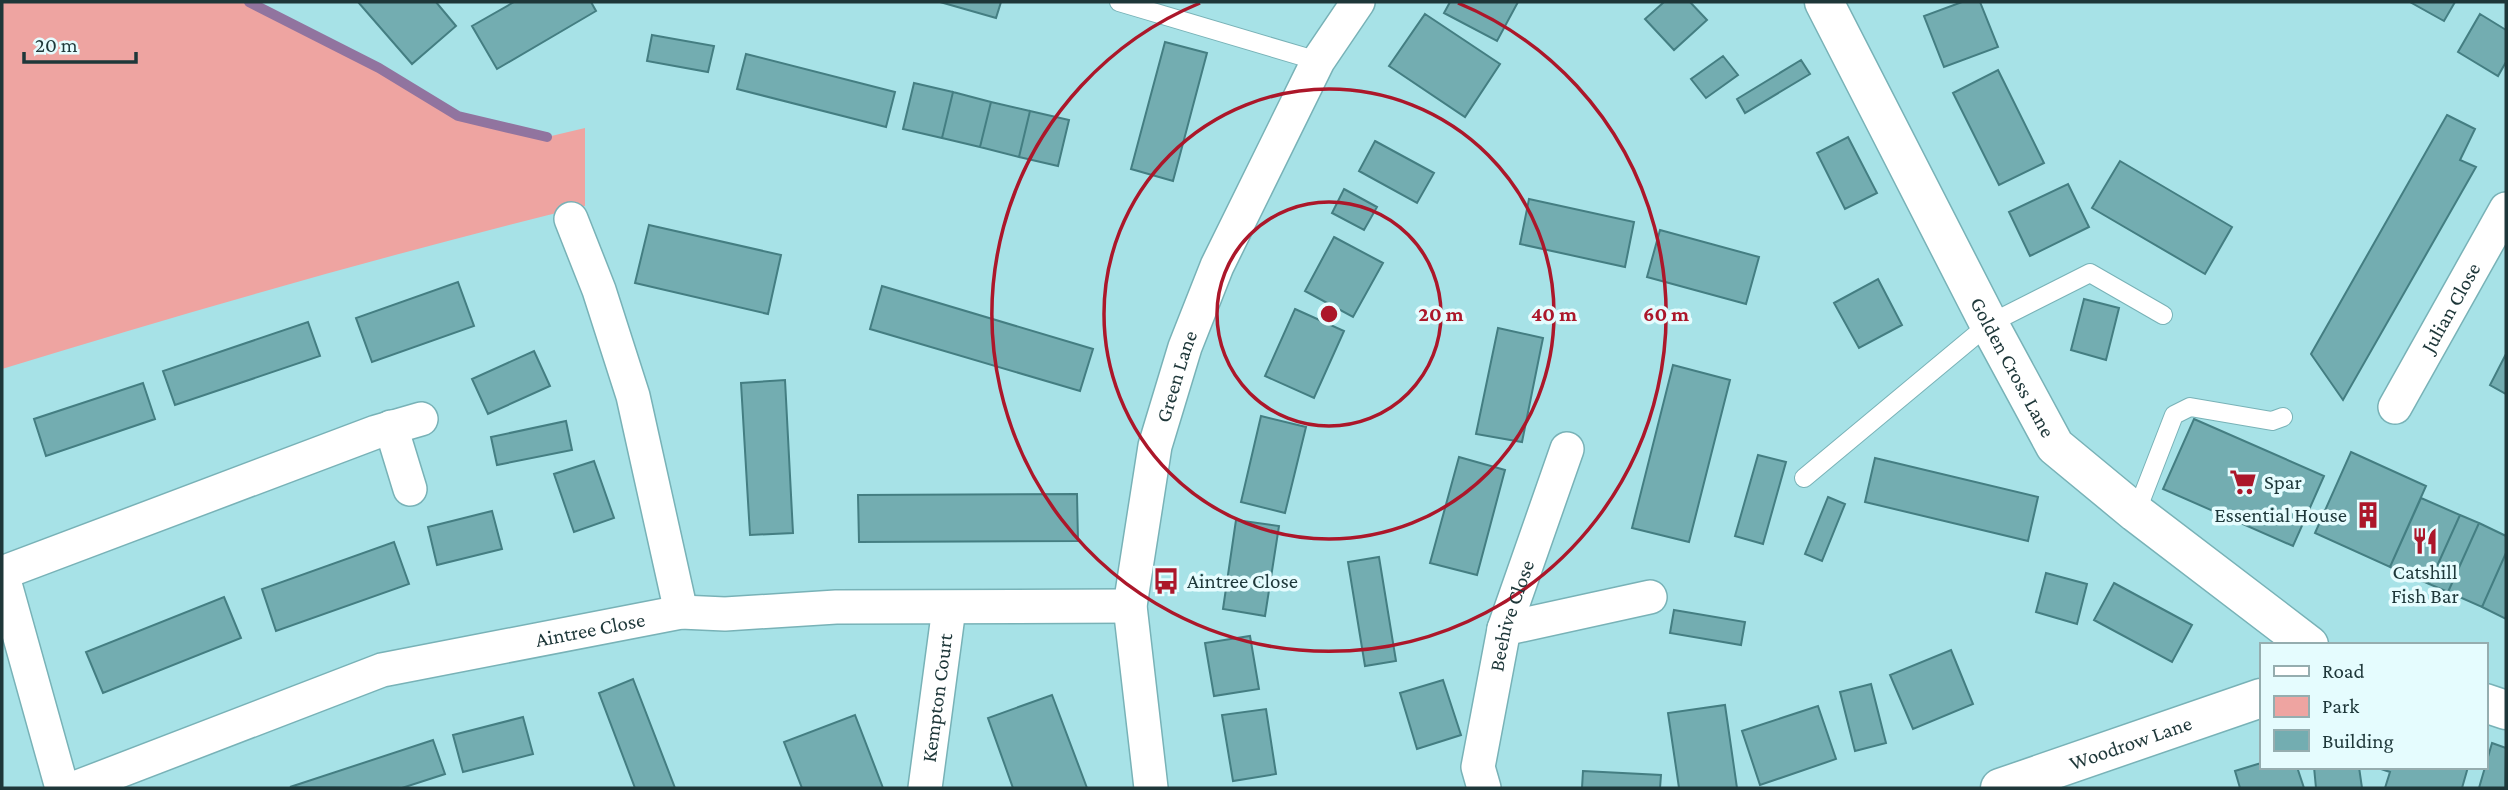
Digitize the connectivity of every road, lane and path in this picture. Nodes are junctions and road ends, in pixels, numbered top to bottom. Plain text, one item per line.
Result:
1 (1119, 2) edge
2 (1358, 2) edge
3 (1824, 2) edge
4 (1318, 61) junction
5 (2506, 209) edge
6 (571, 219) dead end
7 (2163, 315) dead end
8 (1989, 324) junction
9 (2395, 407) dead end
10 (2283, 417) dead end
11 (1567, 449) dead end
12 (1804, 478) dead end
13 (410, 489) dead end
14 (2136, 513) junction
15 (2, 573) edge
16 (1650, 597) dead end
17 (1130, 606) junction
18 (949, 608) junction
19 (681, 612) junction
20 (1504, 629) junction
21 (2306, 643) edge
22 (2260, 698) edge
23 (2487, 704) edge
24 (2506, 710) edge
25 (62, 788) edge
26 (75, 788) edge
27 (925, 788) edge
28 (1151, 788) edge
29 (1484, 788) edge
30 (2000, 788) edge

1 - 4 lane
2 - 4 street, Green Lane
3 - 8 street, Golden Cross Lane
4 - 17 street, Green Lane
5 - 9 street, Julian Close
6 - 19 street
7 - 8 lane
8 - 12 lane
8 - 14 street, Golden Cross Lane
10 - 14 lane
11 - 20 street, Beehive Close
13 - 15 street
14 - 21 street, Golden Cross Lane
15 - 25 street
16 - 20 street
17 - 18 street, Aintree Close
17 - 28 street, Green Lane
18 - 19 street, Aintree Close
18 - 27 street, Kempton Court
19 - 26 street, Aintree Close
20 - 29 street, Beehive Close
22 - 30 street, Woodrow Lane
23 - 24 street

